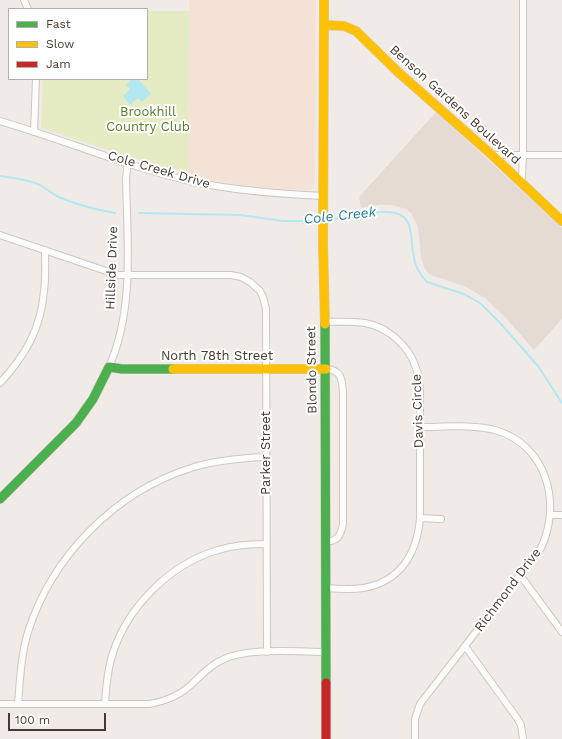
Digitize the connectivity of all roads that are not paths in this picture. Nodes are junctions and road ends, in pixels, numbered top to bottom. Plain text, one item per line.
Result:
1 (324, 0) edge
2 (523, 0) edge
3 (324, 25) junction
4 (36, 80) edge
5 (0, 121) edge
6 (34, 132) junction
7 (492, 155) junction
8 (523, 155) junction
9 (562, 155) edge
10 (128, 163) junction
11 (521, 182) junction
12 (324, 196) junction
13 (562, 221) edge
14 (0, 236) edge
15 (45, 250) junction
16 (127, 275) junction
17 (324, 322) junction
18 (109, 367) junction
19 (326, 369) junction
20 (266, 370) junction
21 (0, 383) edge
22 (420, 427) junction
23 (266, 457) junction
24 (0, 499) edge
25 (552, 515) junction
26 (562, 515) edge
27 (420, 518) junction
28 (441, 519) dead end
29 (326, 542) junction
30 (266, 544) junction
31 (520, 576) junction
32 (326, 588) junction
33 (562, 632) edge
34 (465, 646) junction
35 (267, 652) junction
36 (326, 652) junction
37 (0, 704) edge
38 (18, 704) junction
39 (105, 704) junction
40 (326, 739) edge
41 (415, 739) edge
42 (523, 739) edge

1 - 3 main road, Blondo Street
2 - 8 street
3 - 7 main road, Benson Gardens Boulevard
3 - 12 main road, Blondo Street
4 - 6 street
5 - 6 street, Cole Creek Drive
6 - 10 street, Cole Creek Drive
7 - 8 street
7 - 11 main road, Benson Gardens Boulevard
8 - 9 street
8 - 11 street
10 - 12 street, Cole Creek Drive
10 - 16 street, Hillside Drive
11 - 13 main road, Benson Gardens Boulevard
12 - 17 main road, Blondo Street
14 - 15 street, Parker Street
15 - 16 street, Parker Street
15 - 21 street
16 - 18 street, Hillside Drive
16 - 20 street, Parker Street
17 - 19 main road, Blondo Street
17 - 22 street, Davis Circle
18 - 20 main road, North 78th Street
18 - 24 main road, Hillside Drive
19 - 20 main road, North 78th Street
19 - 29 main road, Blondo Street
19 - 29 street
20 - 23 street, Parker Street
22 - 25 street, Richmond Drive
22 - 27 street, Davis Circle
23 - 30 street, Parker Street
23 - 38 street
25 - 26 street
25 - 31 street, Richmond Drive
27 - 28 street
27 - 32 street, Davis Circle
29 - 32 main road, Blondo Street
30 - 35 street, Parker Street
30 - 39 street
31 - 33 street
31 - 34 street, Richmond Drive
32 - 36 main road, Blondo Street
34 - 41 street, Richmond Drive
34 - 42 street
35 - 36 street
35 - 39 street
36 - 40 main road, Blondo Street
37 - 38 street
38 - 39 street

